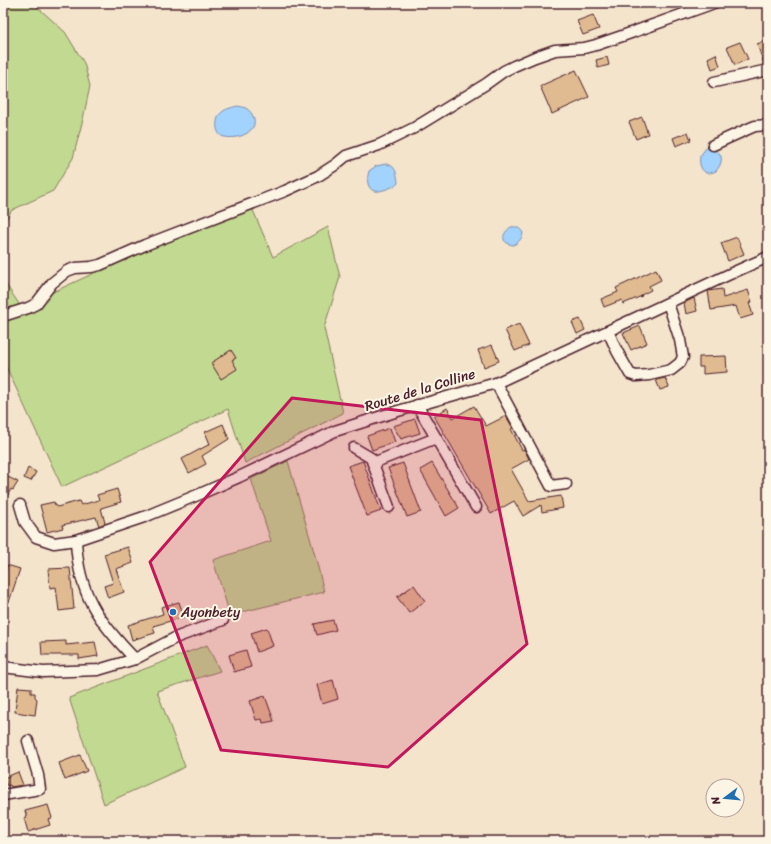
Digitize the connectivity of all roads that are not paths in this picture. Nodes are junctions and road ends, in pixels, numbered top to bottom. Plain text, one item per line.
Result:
1 (714, 3) edge
2 (768, 70) edge
3 (714, 82) dead end
4 (768, 125) edge
5 (713, 144) dead end
6 (768, 258) edge
7 (668, 303) junction
8 (3, 316) edge
9 (608, 331) junction
10 (496, 383) junction
11 (417, 405) junction
12 (436, 438) junction
13 (354, 448) dead end
14 (373, 463) junction
15 (566, 484) dead end
16 (20, 505) dead end
17 (476, 507) dead end
18 (389, 508) dead end
19 (76, 540) junction
20 (223, 620) dead end
21 (135, 659) junction
22 (3, 667) edge
23 (28, 741) dead end
24 (3, 795) edge

1 - 8 street
2 - 3 street
4 - 5 street
6 - 7 street, Route de la Colline
7 - 9 street, Route de la Colline
7 - 9 street
9 - 10 street, Route de la Colline
10 - 11 street, Route de la Colline
10 - 15 street
11 - 12 street
11 - 19 street, Route de la Colline
12 - 14 street
12 - 17 street
13 - 14 street
14 - 18 street
16 - 19 street, Route de la Colline
19 - 21 street
20 - 21 street
21 - 22 street
23 - 24 street

